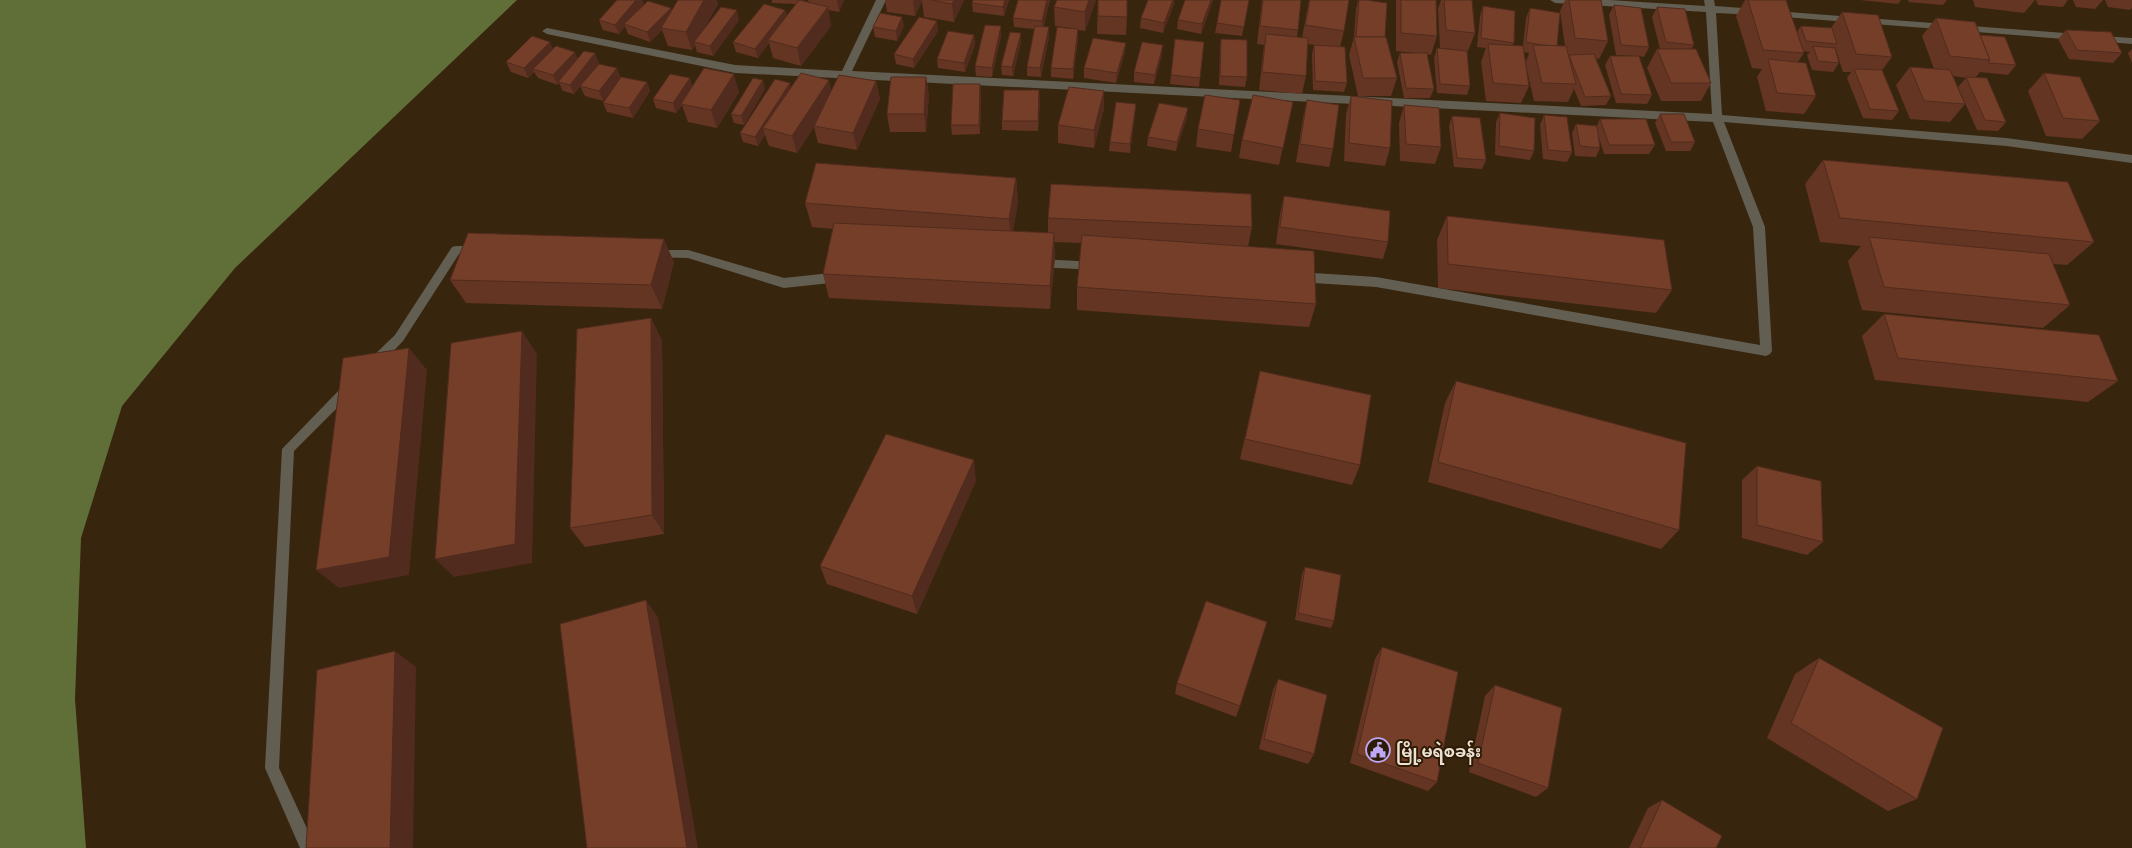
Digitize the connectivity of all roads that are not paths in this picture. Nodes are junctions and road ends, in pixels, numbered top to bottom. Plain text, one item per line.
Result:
1 (881, 0) edge
2 (1555, 0) edge
3 (1710, 4) edge
4 (547, 30) dead end
5 (2132, 41) edge
6 (846, 74) junction
7 (1717, 118) junction
8 (2132, 159) edge
9 (485, 250) edge
10 (640, 253) edge
11 (1030, 263) edge
12 (1109, 267) edge
13 (853, 275) edge
14 (1287, 277) edge
15 (308, 848) edge

1 - 6 street
2 - 3 street
3 - 5 street
3 - 7 street
4 - 6 street
6 - 7 street
7 - 8 street
7 - 14 street
9 - 15 street
10 - 13 street
11 - 12 street

